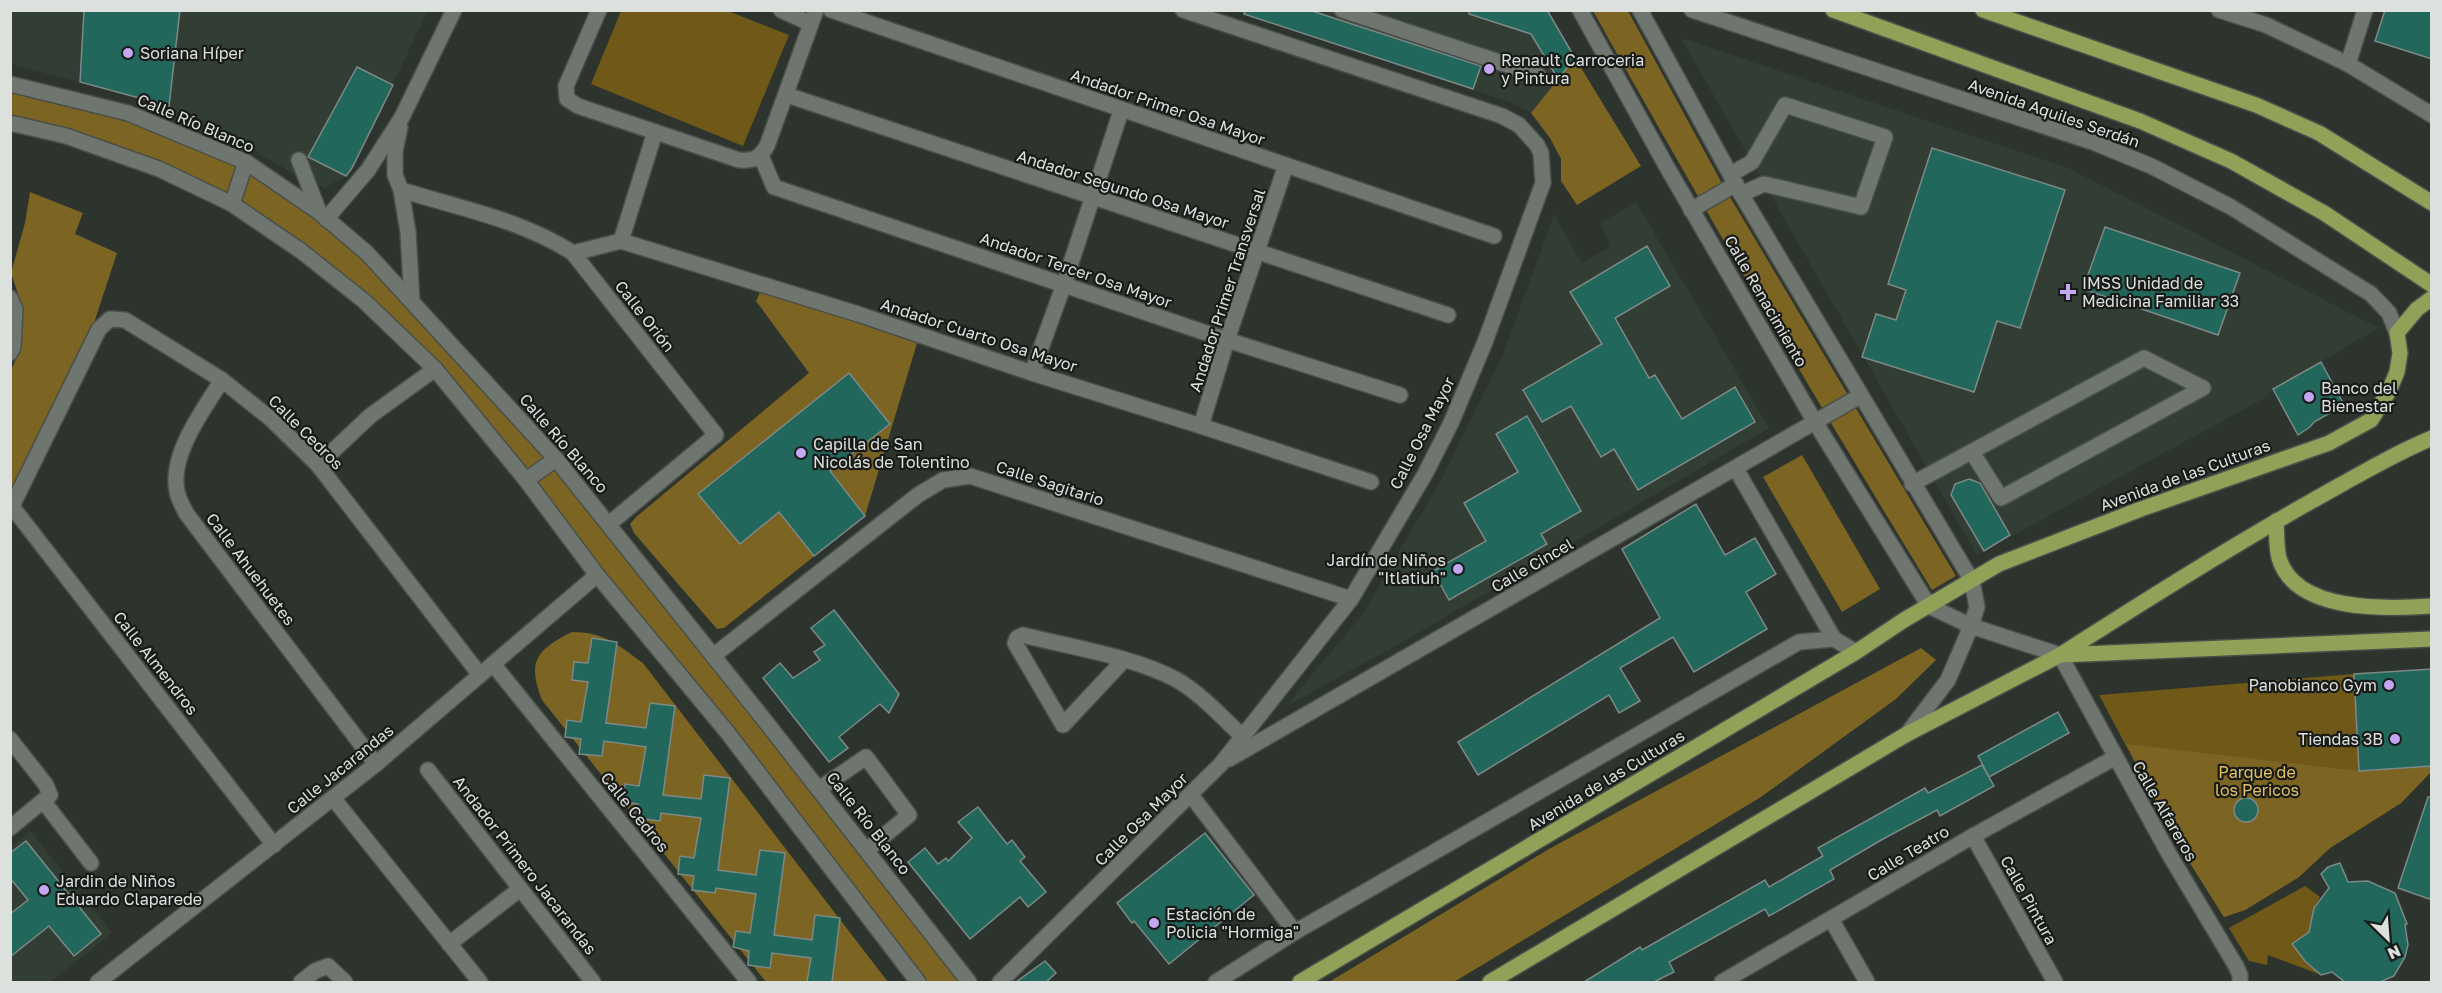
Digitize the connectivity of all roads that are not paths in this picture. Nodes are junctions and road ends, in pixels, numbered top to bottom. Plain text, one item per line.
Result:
1 (454, 10) edge
2 (599, 10) edge
3 (781, 10) edge
4 (831, 10) edge
5 (1183, 10) edge
6 (1342, 10) edge
7 (1580, 10) edge
8 (1640, 10) edge
9 (1692, 10) edge
10 (1833, 10) edge
11 (1983, 10) edge
12 (2219, 10) edge
13 (2365, 10) edge
14 (1365, 14) edge
15 (812, 17) edge
16 (2348, 64) junction
17 (1538, 75) dead end
18 (10, 84) edge
19 (787, 95) junction
20 (1121, 111) junction
21 (2432, 115) edge
22 (402, 117) junction
23 (10, 123) edge
24 (655, 132) junction
25 (761, 156) junction
26 (299, 160) dead end
27 (246, 162) junction
28 (1286, 165) junction
29 (1736, 184) junction
30 (401, 190) junction
31 (1092, 197) junction
32 (2432, 203) edge
33 (232, 204) junction
34 (1691, 210) junction
35 (322, 216) junction
36 (1494, 236) dead end
37 (621, 240) junction
38 (573, 252) junction
39 (1258, 253) junction
40 (1064, 284) junction
41 (2432, 285) edge
42 (10, 298) edge
43 (2432, 298) edge
44 (412, 302) junction
45 (1448, 315) dead end
46 (2397, 333) junction
47 (1227, 340) junction
48 (10, 353) edge
49 (435, 369) junction
50 (1032, 373) junction
51 (222, 380) junction
52 (1400, 395) dead end
53 (1860, 396) junction
54 (1815, 422) junction
55 (1202, 426) junction
56 (2432, 438) edge
57 (1972, 452) junction
58 (556, 459) junction
59 (318, 465) junction
60 (1736, 469) junction
61 (526, 480) junction
62 (1371, 482) dead end
63 (1912, 484) junction
64 (11, 505) edge
65 (2276, 521) junction
66 (609, 524) junction
67 (597, 575) junction
68 (1972, 581) junction
69 (1351, 599) junction
70 (1929, 606) junction
71 (2432, 606) edge
72 (1971, 626) junction
73 (1834, 639) junction
74 (2432, 639) edge
75 (1856, 652) junction
76 (2060, 655) junction
77 (713, 656) junction
78 (1124, 661) junction
79 (493, 664) junction
80 (480, 675) junction
81 (1907, 734) junction
82 (1244, 737) junction
83 (10, 739) edge
84 (2114, 758) junction
85 (376, 764) junction
86 (1221, 764) junction
87 (428, 770) dead end
88 (819, 789) junction
89 (1191, 795) junction
90 (333, 798) junction
91 (44, 802) junction
92 (10, 828) edge
93 (1972, 836) junction
94 (274, 844) junction
95 (867, 850) junction
96 (91, 862) dead end
97 (520, 889) junction
98 (1831, 919) junction
99 (1295, 932) junction
100 (449, 944) junction
101 (98, 982) edge
102 (301, 982) edge
103 (345, 982) edge
104 (480, 982) edge
105 (593, 982) edge
106 (749, 982) edge
107 (918, 982) edge
108 (969, 982) edge
109 (1000, 982) edge
110 (1216, 982) edge
111 (1300, 982) edge
112 (1490, 982) edge
113 (1722, 982) edge
114 (1868, 982) edge
115 (2055, 982) edge
116 (2240, 982) edge

1 - 22 street
2 - 24 street
3 - 15 street
4 - 20 street, Andador Primer Osa Mayor
5 - 69 street, Calle Osa Mayor
6 - 14 street
7 - 34 street, Calle Renacimiento
8 - 29 street, Calle Renacimiento
9 - 46 street, Avenida Aquiles Serdán
10 - 41 main road, Avenida Aquiles Serdán
11 - 32 main road
12 - 16 street
13 - 16 street
14 - 17 street
15 - 19 street
16 - 21 street
18 - 27 street, Calle Río Blanco
19 - 25 street
19 - 31 street, Andador Segundo Osa Mayor
20 - 28 street, Andador Primer Osa Mayor
20 - 31 street
22 - 30 street
22 - 35 street
23 - 33 street
24 - 25 street
24 - 37 street
25 - 40 street, Andador Tercer Osa Mayor
26 - 35 street
27 - 33 street
27 - 35 street, Calle Río Blanco
28 - 36 street, Andador Primer Osa Mayor
28 - 39 street, Andador Primer Transversal
29 - 29 street
29 - 34 street
29 - 53 street, Calle Renacimiento
30 - 38 street, Calle Orión
30 - 44 street
31 - 39 street, Andador Segundo Osa Mayor
31 - 40 street
33 - 49 street
34 - 54 street, Calle Renacimiento
35 - 44 street, Calle Río Blanco
37 - 38 street
37 - 50 street, Andador Cuarto Osa Mayor
38 - 66 street, Calle Orión
39 - 45 street, Andador Segundo Osa Mayor
39 - 47 street, Andador Primer Transversal
40 - 47 street, Andador Tercer Osa Mayor
40 - 50 street
42 - 48 street
43 - 46 main road
44 - 58 street, Calle Río Blanco
46 - 68 main road, Avenida de las Culturas
47 - 52 street, Andador Tercer Osa Mayor
47 - 55 street, Andador Primer Transversal
49 - 59 street
49 - 61 street
50 - 55 street, Andador Cuarto Osa Mayor
51 - 59 street, Calle Cedros
51 - 64 street, Calle Cedros
51 - 85 street, Calle Ahuehuetes
53 - 54 street, Calle Cincel
53 - 63 street, Calle Renacimiento
54 - 60 street, Calle Cincel
54 - 70 street, Calle Renacimiento
55 - 62 street, Andador Cuarto Osa Mayor
56 - 65 main road
57 - 57 street
57 - 63 street
58 - 61 street
58 - 66 street, Calle Río Blanco
59 - 80 street, Calle Cedros
60 - 73 street
60 - 86 street, Calle Cincel
61 - 67 street
63 - 68 street, Calle Renacimiento
64 - 94 street, Calle Almendros
65 - 71 main road
65 - 76 main road
66 - 77 street, Calle Río Blanco
67 - 79 street, Calle Jacarandas
67 - 107 street
68 - 70 main road, Avenida de las Culturas
68 - 72 street
69 - 77 street, Calle Sagitario
69 - 82 street, Calle Osa Mayor
70 - 72 street
70 - 75 main road, Avenida de las Culturas
72 - 76 street
72 - 81 street
73 - 75 street
73 - 99 street
74 - 76 main road
75 - 111 main road, Avenida de las Culturas
76 - 81 main road
76 - 84 street, Calle Alfareros
77 - 88 street, Calle Río Blanco
78 - 78 street
78 - 82 street
79 - 80 street, Calle Jacarandas
79 - 106 street, Calle Cedros
80 - 85 street, Calle Jacarandas
81 - 112 main road
82 - 86 street, Calle Osa Mayor
83 - 91 street
84 - 93 street, Calle Teatro
84 - 116 street, Calle Alfareros
85 - 90 street, Calle Jacarandas
86 - 89 street, Calle Osa Mayor
87 - 97 street, Andador Primero Jacarandas
88 - 95 street, Calle Río Blanco
88 - 95 street
89 - 99 street
89 - 109 street, Calle Osa Mayor
90 - 94 street, Calle Jacarandas
90 - 100 street
91 - 92 street
91 - 96 street
93 - 98 street, Calle Teatro
93 - 115 street, Calle Pintura
94 - 101 street, Calle Jacarandas
95 - 108 street, Calle Río Blanco
97 - 100 street
97 - 105 street, Andador Primero Jacarandas
98 - 113 street, Calle Teatro
98 - 114 street
99 - 110 street
100 - 104 street
102 - 103 street

